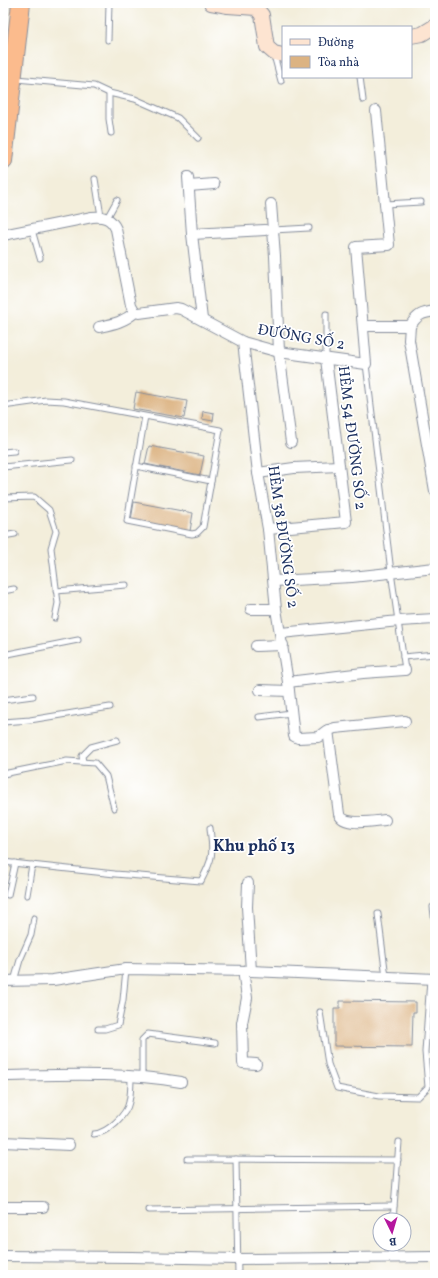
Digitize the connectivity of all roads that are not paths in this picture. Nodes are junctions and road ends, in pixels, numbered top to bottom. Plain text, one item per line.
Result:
1 (13, 3) edge
2 (21, 3) edge
3 (109, 3) edge
4 (221, 4) edge
5 (435, 26) edge
6 (412, 36) edge
7 (108, 40) dead end
8 (278, 54) edge
9 (360, 78) edge
10 (281, 81) dead end
11 (8, 83) edge
12 (109, 93) junction
13 (362, 100) dead end
14 (376, 111) dead end
15 (111, 133) dead end
16 (198, 138) dead end
17 (3, 162) edge
18 (95, 178) dead end
19 (214, 184) dead end
20 (117, 200) dead end
21 (421, 202) dead end
22 (271, 204) dead end
23 (385, 204) junction
24 (104, 217) junction
25 (309, 228) dead end
26 (32, 230) junction
27 (269, 230) junction
28 (192, 234) junction
29 (3, 236) edge
30 (40, 258) dead end
31 (435, 311) edge
32 (135, 312) junction
33 (326, 314) dead end
34 (202, 319) junction
35 (363, 326) junction
36 (410, 326) junction
37 (99, 327) dead end
38 (243, 342) junction
39 (280, 352) junction
40 (326, 359) junction
41 (366, 364) junction
42 (3, 406) edge
43 (145, 416) junction
44 (291, 442) dead end
45 (14, 451) dead end
46 (3, 452) edge
47 (72, 460) dead end
48 (136, 466) junction
49 (339, 466) junction
50 (3, 467) edge
51 (258, 472) junction
52 (211, 480) junction
53 (435, 491) edge
54 (3, 498) edge
55 (268, 529) junction
56 (15, 534) dead end
57 (3, 536) edge
58 (435, 568) edge
59 (391, 572) junction
60 (274, 581) junction
61 (126, 585) dead end
62 (14, 589) dead end
63 (3, 591) edge
64 (56, 591) junction
65 (251, 609) dead end
66 (276, 609) junction
67 (55, 618) dead end
68 (435, 619) edge
69 (399, 621) junction
70 (281, 633) junction
71 (78, 640) dead end
72 (283, 645) junction
73 (256, 646) dead end
74 (435, 654) edge
75 (3, 655) edge
76 (403, 657) junction
77 (405, 670) joint
78 (289, 686) junction
79 (260, 690) dead end
80 (33, 696) dead end
81 (3, 700) edge
82 (110, 707) dead end
83 (291, 713) junction
84 (258, 717) dead end
85 (3, 722) edge
86 (405, 722) dead end
87 (328, 730) junction
88 (117, 740) dead end
89 (83, 762) junction
90 (3, 774) edge
91 (114, 808) dead end
92 (385, 820) dead end
93 (210, 828) dead end
94 (3, 862) edge
95 (16, 863) junction
96 (32, 865) junction
97 (248, 883) dead end
98 (8, 895) dead end
99 (27, 895) dead end
100 (433, 907) dead end
101 (378, 914) dead end
102 (34, 918) dead end
103 (435, 924) edge
104 (126, 969) junction
105 (248, 971) junction
106 (386, 977) junction
107 (433, 978) edge
108 (3, 981) edge
109 (14, 981) junction
110 (320, 1012) dead end
111 (98, 1029) dead end
112 (215, 1042) dead end
113 (256, 1064) dead end
114 (3, 1076) edge
115 (131, 1076) junction
116 (142, 1077) junction
117 (181, 1082) dead end
118 (94, 1134) dead end
119 (3, 1142) edge
120 (399, 1142) dead end
121 (69, 1145) dead end
122 (187, 1159) dead end
123 (236, 1159) junction
124 (398, 1160) junction
125 (394, 1206) junction
126 (3, 1207) edge
127 (43, 1207) dead end
128 (238, 1208) junction
129 (149, 1210) dead end
130 (394, 1212) edge
131 (390, 1252) edge
132 (3, 1256) edge
133 (435, 1257) edge
134 (390, 1258) junction
135 (238, 1259) junction
136 (238, 1275) edge

1 - 11 highway
2 - 11 highway
3 - 7 lane
4 - 8 street
5 - 6 street
8 - 10 lane
9 - 13 lane
11 - 12 lane
11 - 17 highway
12 - 15 lane
12 - 16 lane
14 - 23 street
18 - 24 lane
19 - 28 street
20 - 24 lane
21 - 23 lane
22 - 27 street
23 - 35 street
24 - 26 street
24 - 32 street
25 - 27 lane
26 - 29 street
26 - 30 lane
27 - 28 street
27 - 39 street
28 - 34 street
31 - 36 street
32 - 34 street, ĐƯỜNG SỐ 2
32 - 37 street
33 - 40 lane
34 - 38 street, ĐƯỜNG SỐ 2
35 - 36 street
35 - 41 street
36 - 53 street
38 - 39 street, ĐƯỜNG SỐ 2
38 - 51 street, HẺM 38 ĐƯỜNG SỐ 2
39 - 40 street, ĐƯỜNG SỐ 2
39 - 44 street
40 - 41 street, ĐƯỜNG SỐ 2
40 - 49 street, HẺM 54 ĐƯỜNG SỐ 2
41 - 59 lane
42 - 43 lane
43 - 48 lane
43 - 52 lane
45 - 46 lane
47 - 50 lane
48 - 52 lane
48 - 52 lane
49 - 51 street
49 - 55 street, HẺM 54 ĐƯỜNG SỐ 2
51 - 55 street, HẺM 38 ĐƯỜNG SỐ 2
54 - 64 lane
55 - 60 street, HẺM 38 ĐƯỜNG SỐ 2
56 - 57 lane
58 - 59 street
59 - 60 street
59 - 69 lane
60 - 66 street, HẺM 38 ĐƯỜNG SỐ 2
61 - 64 lane
62 - 63 lane
64 - 67 lane
65 - 66 street
66 - 70 street, HẺM 38 ĐƯỜNG SỐ 2
68 - 69 street
69 - 70 street
69 - 76 lane
70 - 72 street, HẺM 38 ĐƯỜNG SỐ 2
71 - 75 lane
72 - 73 street
72 - 78 street, HẺM 38 ĐƯỜNG SỐ 2
74 - 76 lane
76 - 77 lane
77 - 78 street
78 - 79 street
78 - 83 street, HẺM 38 ĐƯỜNG SỐ 2
80 - 81 lane
82 - 85 lane
83 - 84 lane
83 - 87 street, HẺM 38 ĐƯỜNG SỐ 2
86 - 87 street
87 - 92 street
88 - 89 lane
89 - 90 lane
89 - 91 lane
93 - 96 lane
94 - 95 lane
95 - 96 lane
95 - 98 lane
96 - 99 lane
97 - 105 street
100 - 103 lane
101 - 106 lane
102 - 109 lane
104 - 105 street
104 - 109 street
104 - 111 lane
105 - 106 street
105 - 113 street
106 - 107 street
107 - 110 lane
108 - 109 street
112 - 116 lane
114 - 115 street
115 - 116 street
115 - 118 lane
116 - 117 street
119 - 121 street
120 - 124 lane
122 - 123 lane
123 - 124 lane
123 - 128 lane
124 - 125 lane
125 - 128 lane
125 - 130 lane
126 - 127 street
128 - 129 lane
128 - 135 lane
131 - 134 lane
132 - 135 street
133 - 134 street
134 - 135 street
135 - 136 lane

